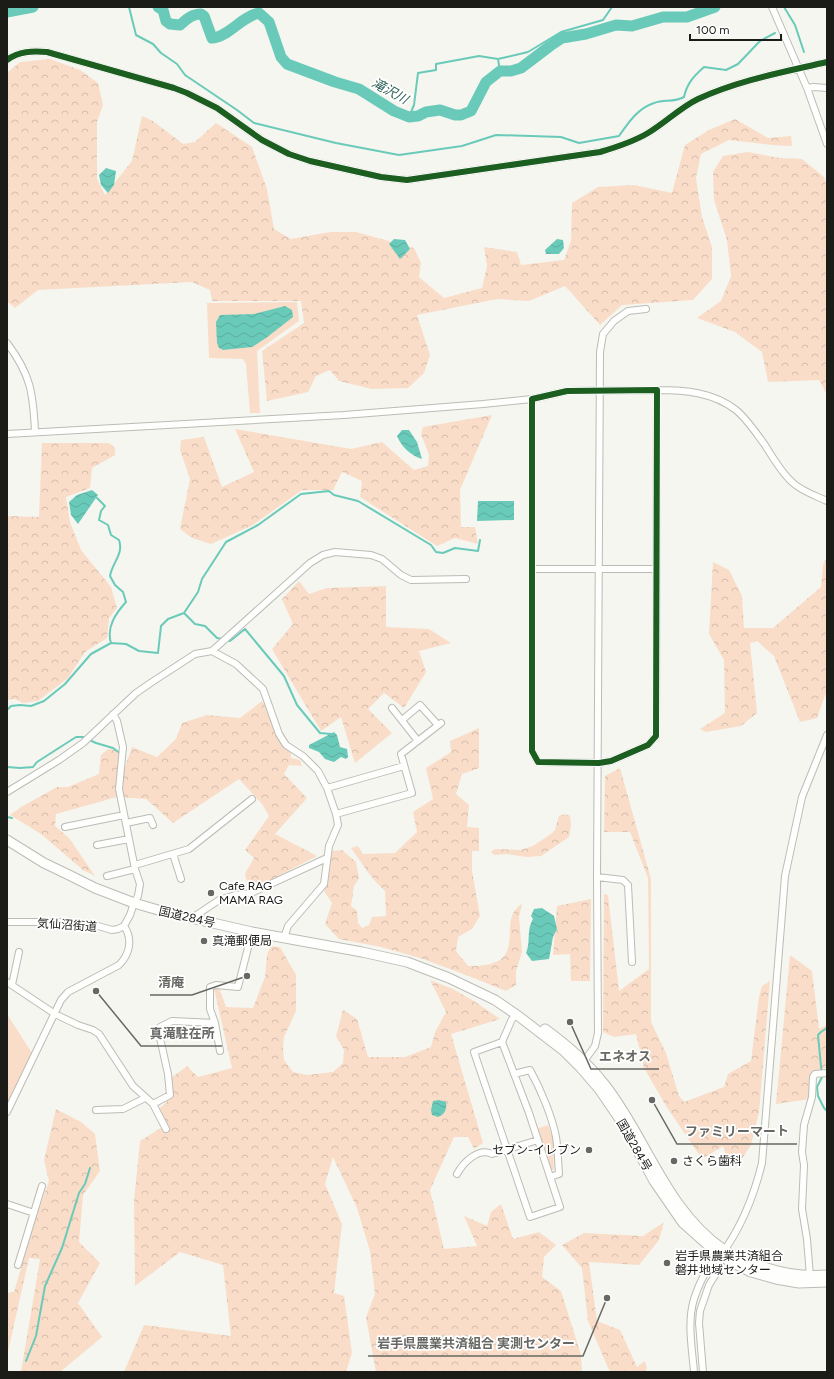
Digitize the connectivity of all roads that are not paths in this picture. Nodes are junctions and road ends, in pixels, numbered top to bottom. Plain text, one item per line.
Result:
1 (772, 7) edge
2 (7, 60) edge
3 (827, 62) edge
4 (798, 69) junction
5 (807, 88) junction
6 (827, 88) edge
7 (827, 144) edge
8 (646, 309) dead end
9 (7, 343) edge
10 (657, 390) junction
11 (600, 391) junction
12 (532, 399) junction
13 (35, 431) junction
14 (7, 434) edge
15 (827, 501) edge
16 (600, 568) junction
17 (532, 569) junction
18 (656, 569) junction
19 (466, 580) dead end
20 (212, 651) junction
21 (392, 708) dead end
22 (113, 714) junction
23 (402, 720) junction
24 (827, 735) edge
25 (418, 741) junction
26 (599, 763) junction
27 (404, 766) junction
28 (327, 788) junction
29 (7, 792) edge
30 (252, 799) dead end
31 (336, 814) junction
32 (124, 815) junction
33 (126, 824) junction
34 (153, 825) dead end
35 (64, 827) dead end
36 (129, 839) junction
37 (7, 840) edge
38 (97, 845) dead end
39 (173, 854) junction
40 (327, 858) junction
41 (135, 867) junction
42 (107, 876) dead end
43 (597, 877) junction
44 (181, 879) dead end
45 (134, 903) junction
46 (192, 918) junction
47 (7, 922) edge
48 (124, 926) junction
49 (252, 932) junction
50 (284, 938) junction
51 (19, 952) dead end
52 (632, 962) dead end
53 (449, 978) junction
54 (9, 984) edge
55 (55, 1014) junction
56 (516, 1015) junction
57 (215, 1023) junction
58 (502, 1042) junction
59 (220, 1050) dead end
60 (582, 1064) junction
61 (827, 1073) edge
62 (514, 1074) junction
63 (145, 1098) junction
64 (153, 1104) junction
65 (96, 1110) dead end
66 (7, 1112) edge
67 (166, 1129) dead end
68 (538, 1140) junction
69 (508, 1150) junction
70 (457, 1174) dead end
71 (550, 1177) junction
72 (42, 1186) dead end
73 (7, 1204) edge
74 (34, 1213) junction
75 (722, 1253) junction
76 (18, 1265) dead end
77 (827, 1275) edge
78 (810, 1276) junction
79 (827, 1282) edge
80 (694, 1372) edge
81 (703, 1372) edge

1 - 4 street
2 - 4 street
3 - 4 street
4 - 5 street
5 - 6 street
5 - 7 street
8 - 11 street
9 - 13 street
10 - 11 street
10 - 15 street
10 - 18 street
11 - 12 street
11 - 16 street
12 - 13 street
12 - 17 street
13 - 14 street
16 - 17 street
16 - 18 street
16 - 26 street
17 - 26 street
18 - 26 street
19 - 20 street
20 - 22 street
20 - 28 street
21 - 23 street
22 - 29 street
22 - 32 street
23 - 25 street
23 - 25 street
24 - 75 street
25 - 27 street
26 - 43 street
27 - 28 street
27 - 31 street
28 - 31 street
30 - 39 street
31 - 40 street
32 - 33 street
32 - 35 street
33 - 34 street
33 - 36 street
36 - 38 street
36 - 41 street
37 - 45 highway, 国道284号
39 - 41 street
39 - 44 street
40 - 46 street
40 - 50 street
41 - 42 street
41 - 45 street
43 - 52 street
43 - 60 street
45 - 46 highway, 国道284号
45 - 48 street
46 - 49 highway, 国道284号
47 - 48 street, 気仙沼街道
48 - 55 street
49 - 50 highway, 国道284号
49 - 57 street
50 - 53 highway, 国道284号
51 - 54 street
53 - 56 highway, 国道284号
53 - 60 highway, 国道284号
54 - 55 street
55 - 63 street
55 - 66 street
56 - 58 street
56 - 60 highway, 国道284号
57 - 59 street
57 - 64 street
58 - 62 street
58 - 69 street
60 - 75 highway, 国道284号
61 - 78 street
62 - 68 street
62 - 71 street
63 - 64 street
63 - 65 street
64 - 67 street
68 - 69 street
68 - 71 street
69 - 70 street
69 - 71 street
72 - 74 street
73 - 74 street
74 - 76 street
75 - 78 highway, 国道284号
75 - 79 highway, 国道284号
75 - 80 street
75 - 81 street
77 - 78 highway, 国道284号

